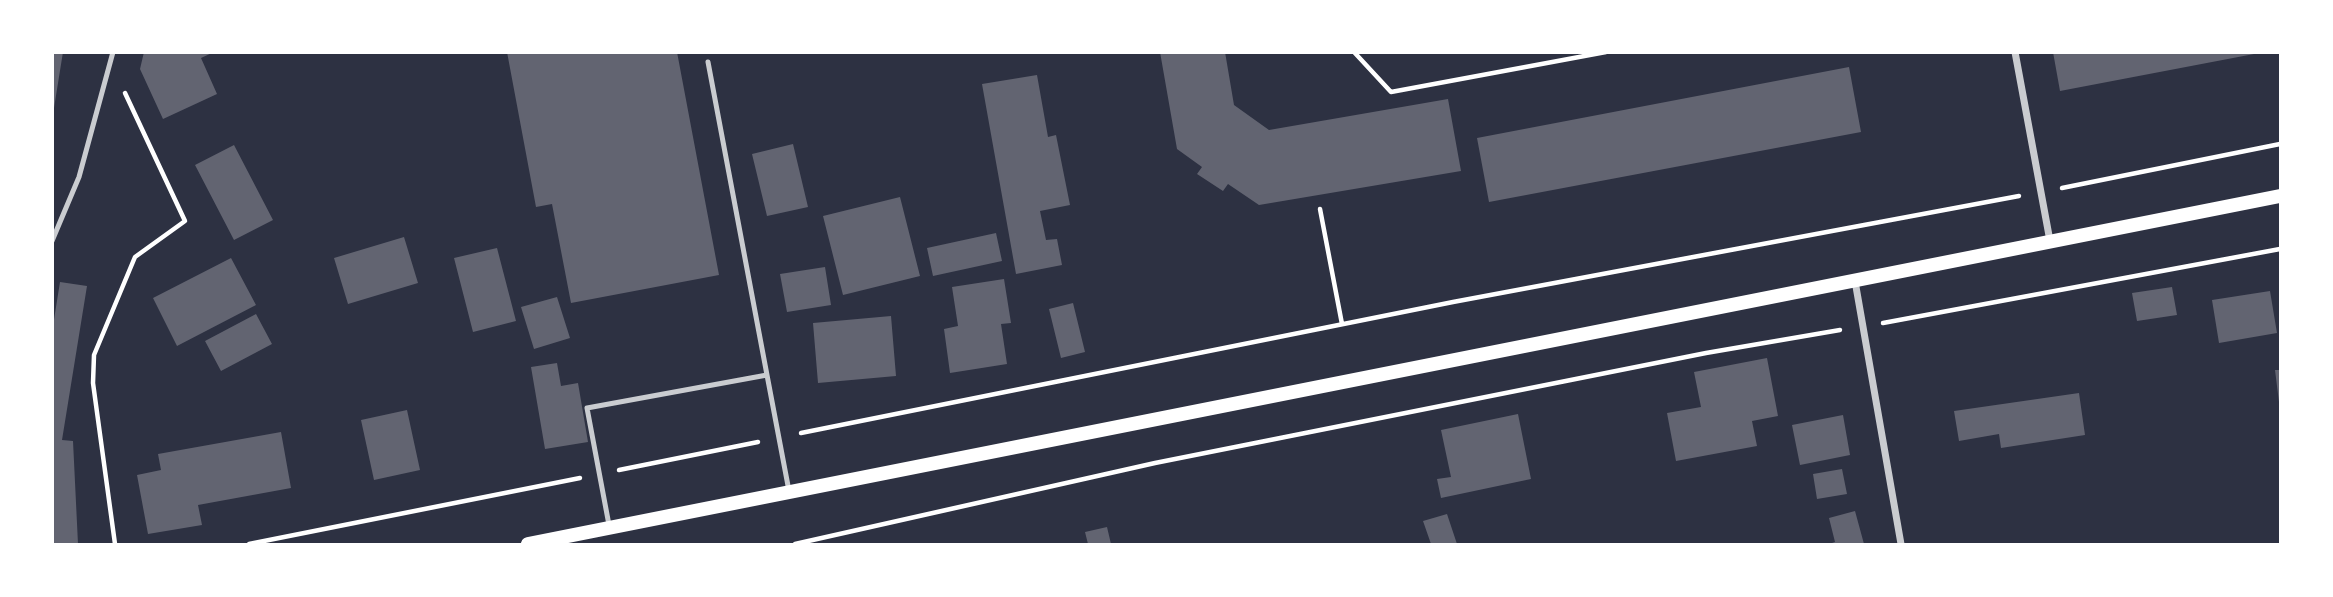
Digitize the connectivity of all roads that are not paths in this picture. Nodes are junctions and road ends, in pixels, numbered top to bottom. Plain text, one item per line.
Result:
1 (113, 52) edge
2 (2015, 52) edge
3 (708, 62) dead end
4 (2280, 196) edge
5 (52, 241) edge
6 (2050, 242) junction
7 (1855, 280) junction
8 (767, 375) junction
9 (789, 493) junction
10 (609, 528) junction
11 (528, 544) edge
12 (1901, 544) edge

1 - 5 lane
2 - 6 street
3 - 8 lane
4 - 6 main road
6 - 7 main road
7 - 9 main road
7 - 12 street
8 - 9 lane
8 - 10 lane
9 - 10 main road
10 - 11 main road

